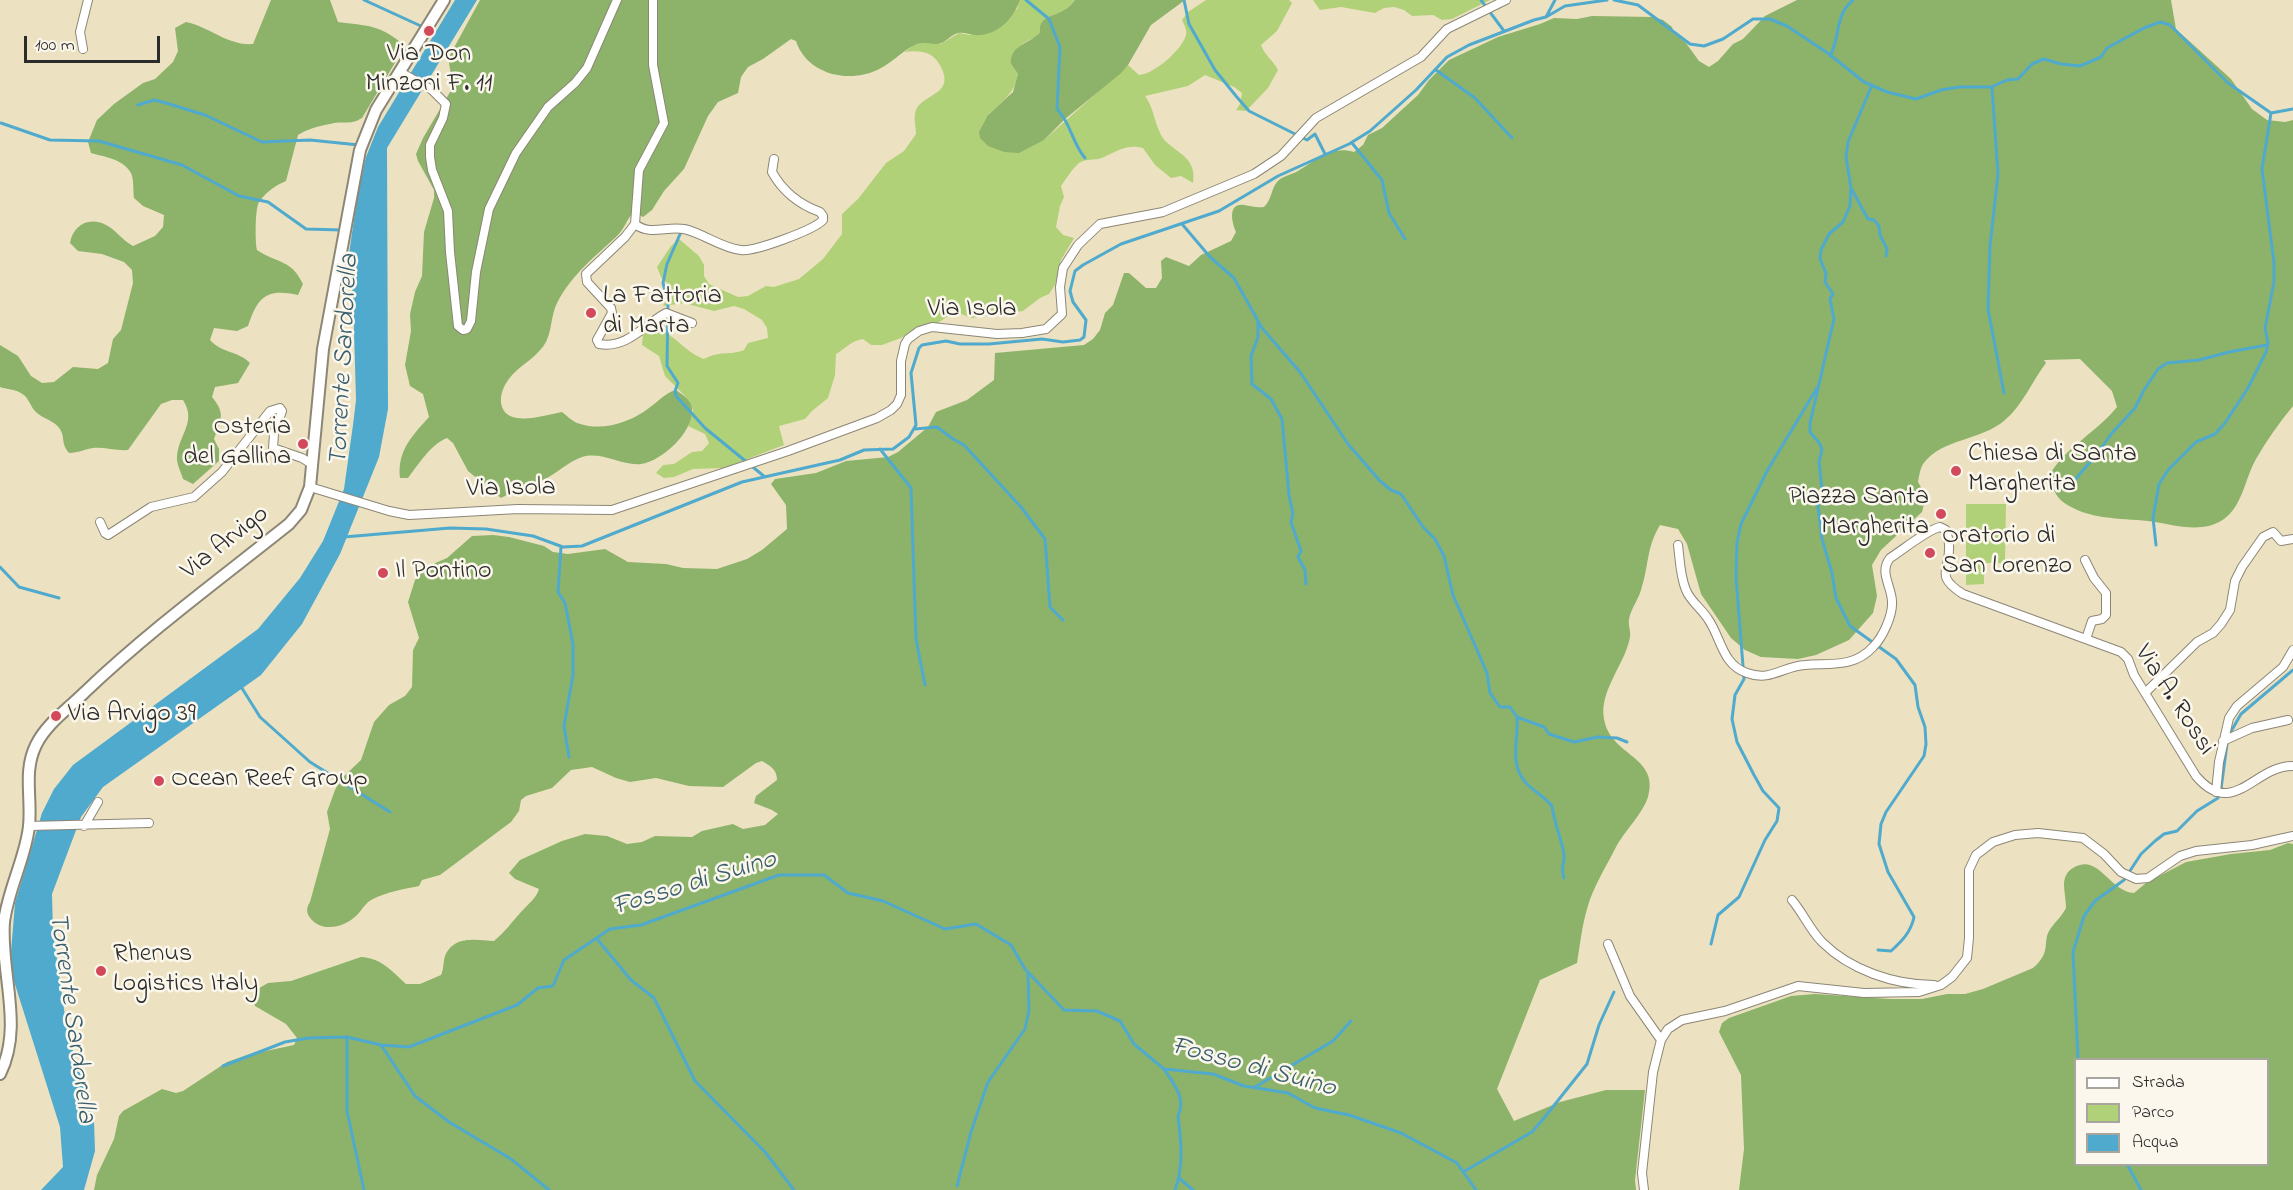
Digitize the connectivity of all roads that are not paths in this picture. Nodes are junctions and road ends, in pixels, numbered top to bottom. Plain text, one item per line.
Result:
1 (87, 0) edge
2 (444, 0) edge
3 (617, 0) edge
4 (653, 0) edge
5 (1506, 0) edge
6 (83, 49) dead end
7 (402, 73) junction
8 (774, 159) dead end
9 (634, 224) junction
10 (692, 323) dead end
11 (312, 464) junction
12 (310, 487) junction
13 (100, 522) dead end
14 (2293, 539) edge
15 (1678, 545) dead end
16 (2085, 560) dead end
17 (2086, 639) junction
18 (2293, 651) edge
19 (2146, 692) junction
20 (2288, 720) dead end
21 (2223, 741) junction
22 (2293, 766) edge
23 (2216, 792) junction
24 (98, 802) dead end
25 (149, 823) dead end
26 (32, 826) junction
27 (84, 826) junction
28 (2293, 836) edge
29 (1792, 900) dead end
30 (1, 943) edge
31 (1608, 944) dead end
32 (1941, 986) junction
33 (1660, 1040) junction
34 (0, 1074) edge
35 (1644, 1190) edge

1 - 6 street
2 - 7 main road, Via Arvigo
3 - 7 street
4 - 9 street
5 - 12 street, Via Isola
7 - 11 main road, Via Arvigo
8 - 9 street
9 - 10 street
11 - 12 main road, Via Arvigo
11 - 13 street
12 - 26 main road, Via Arvigo
14 - 19 street
15 - 17 street, Via A. Rossi
16 - 17 street
17 - 19 street, Via A. Rossi
18 - 21 street
19 - 23 street, Via A. Rossi
20 - 21 street
21 - 23 street
22 - 23 street, Via A. Rossi
24 - 27 street
25 - 27 street
26 - 27 street
26 - 30 main road, Via Arvigo
28 - 32 street
29 - 32 street
30 - 34 main road, Via Arvigo
31 - 33 street
32 - 33 street
33 - 35 street

